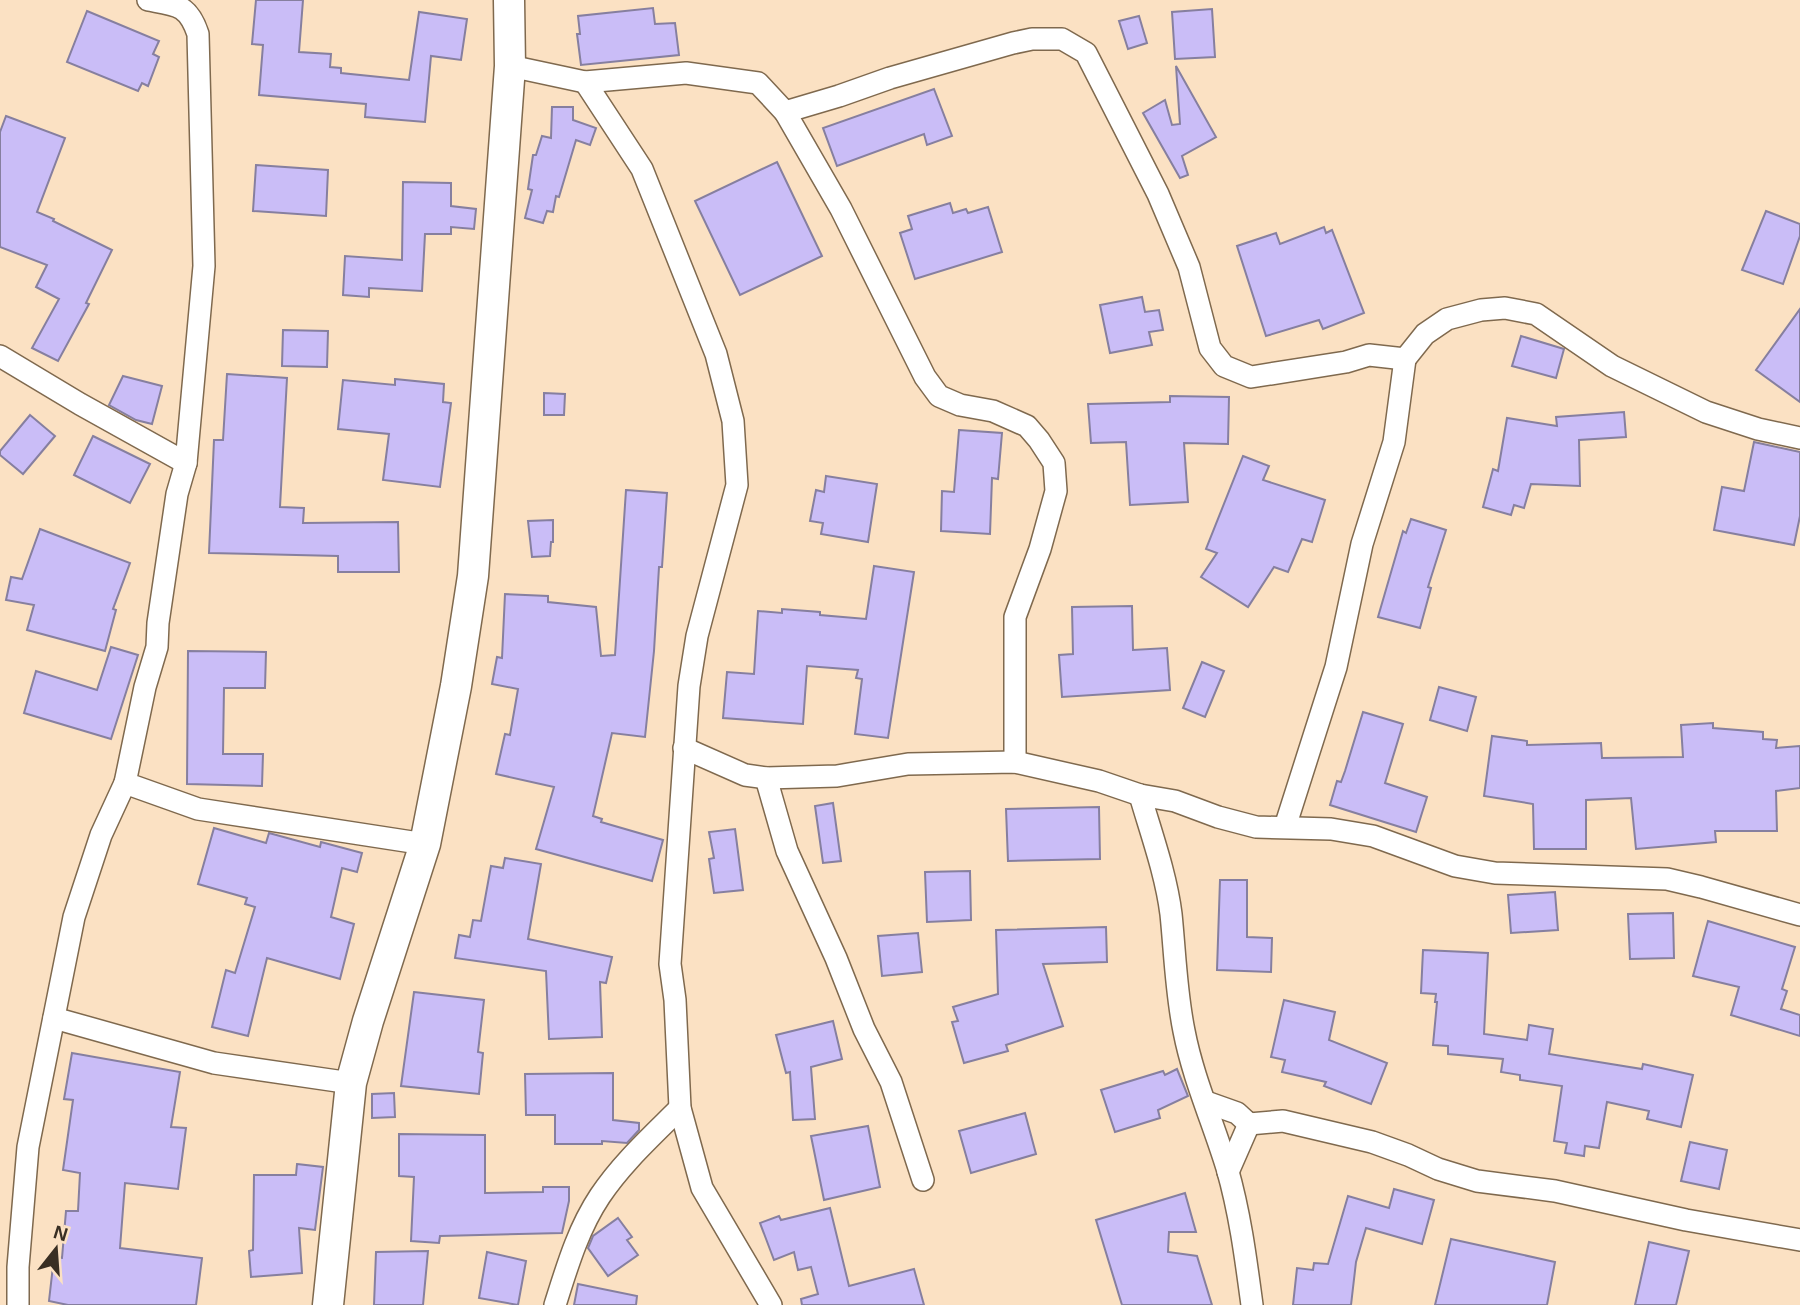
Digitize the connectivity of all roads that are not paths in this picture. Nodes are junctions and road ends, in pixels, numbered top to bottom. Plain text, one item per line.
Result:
1 (148, 0) edge
2 (509, 0) edge
3 (510, 66) junction
4 (586, 82) junction
5 (785, 111) junction
6 (0, 356) edge
7 (1405, 359) junction
8 (1800, 438) edge
9 (186, 463) junction
10 (684, 748) junction
11 (1015, 762) junction
12 (766, 778) junction
13 (125, 783) junction
14 (1140, 795) junction
15 (1284, 827) junction
16 (425, 844) junction
17 (1800, 915) edge
18 (54, 1018) junction
19 (351, 1083) junction
20 (1206, 1102) junction
21 (680, 1108) junction
22 (1249, 1124) junction
23 (1228, 1172) junction
24 (923, 1180) dead end
25 (1800, 1240) edge
26 (18, 1305) edge
27 (328, 1305) edge
28 (555, 1305) edge
29 (771, 1305) edge
30 (1252, 1305) edge

1 - 9 street
2 - 3 street
3 - 4 street
3 - 16 street
4 - 5 street
4 - 10 street
5 - 7 street
5 - 11 street
6 - 9 street
7 - 8 street
7 - 15 street
9 - 13 street
10 - 12 street
10 - 21 street
11 - 12 street
11 - 14 street
12 - 24 street
13 - 16 street
13 - 18 street
14 - 15 street
14 - 20 street
15 - 17 street
16 - 19 street
18 - 19 street
18 - 26 street
19 - 27 street
20 - 22 street
20 - 23 street
21 - 28 street
21 - 29 street
22 - 23 street
22 - 25 street
23 - 30 street

